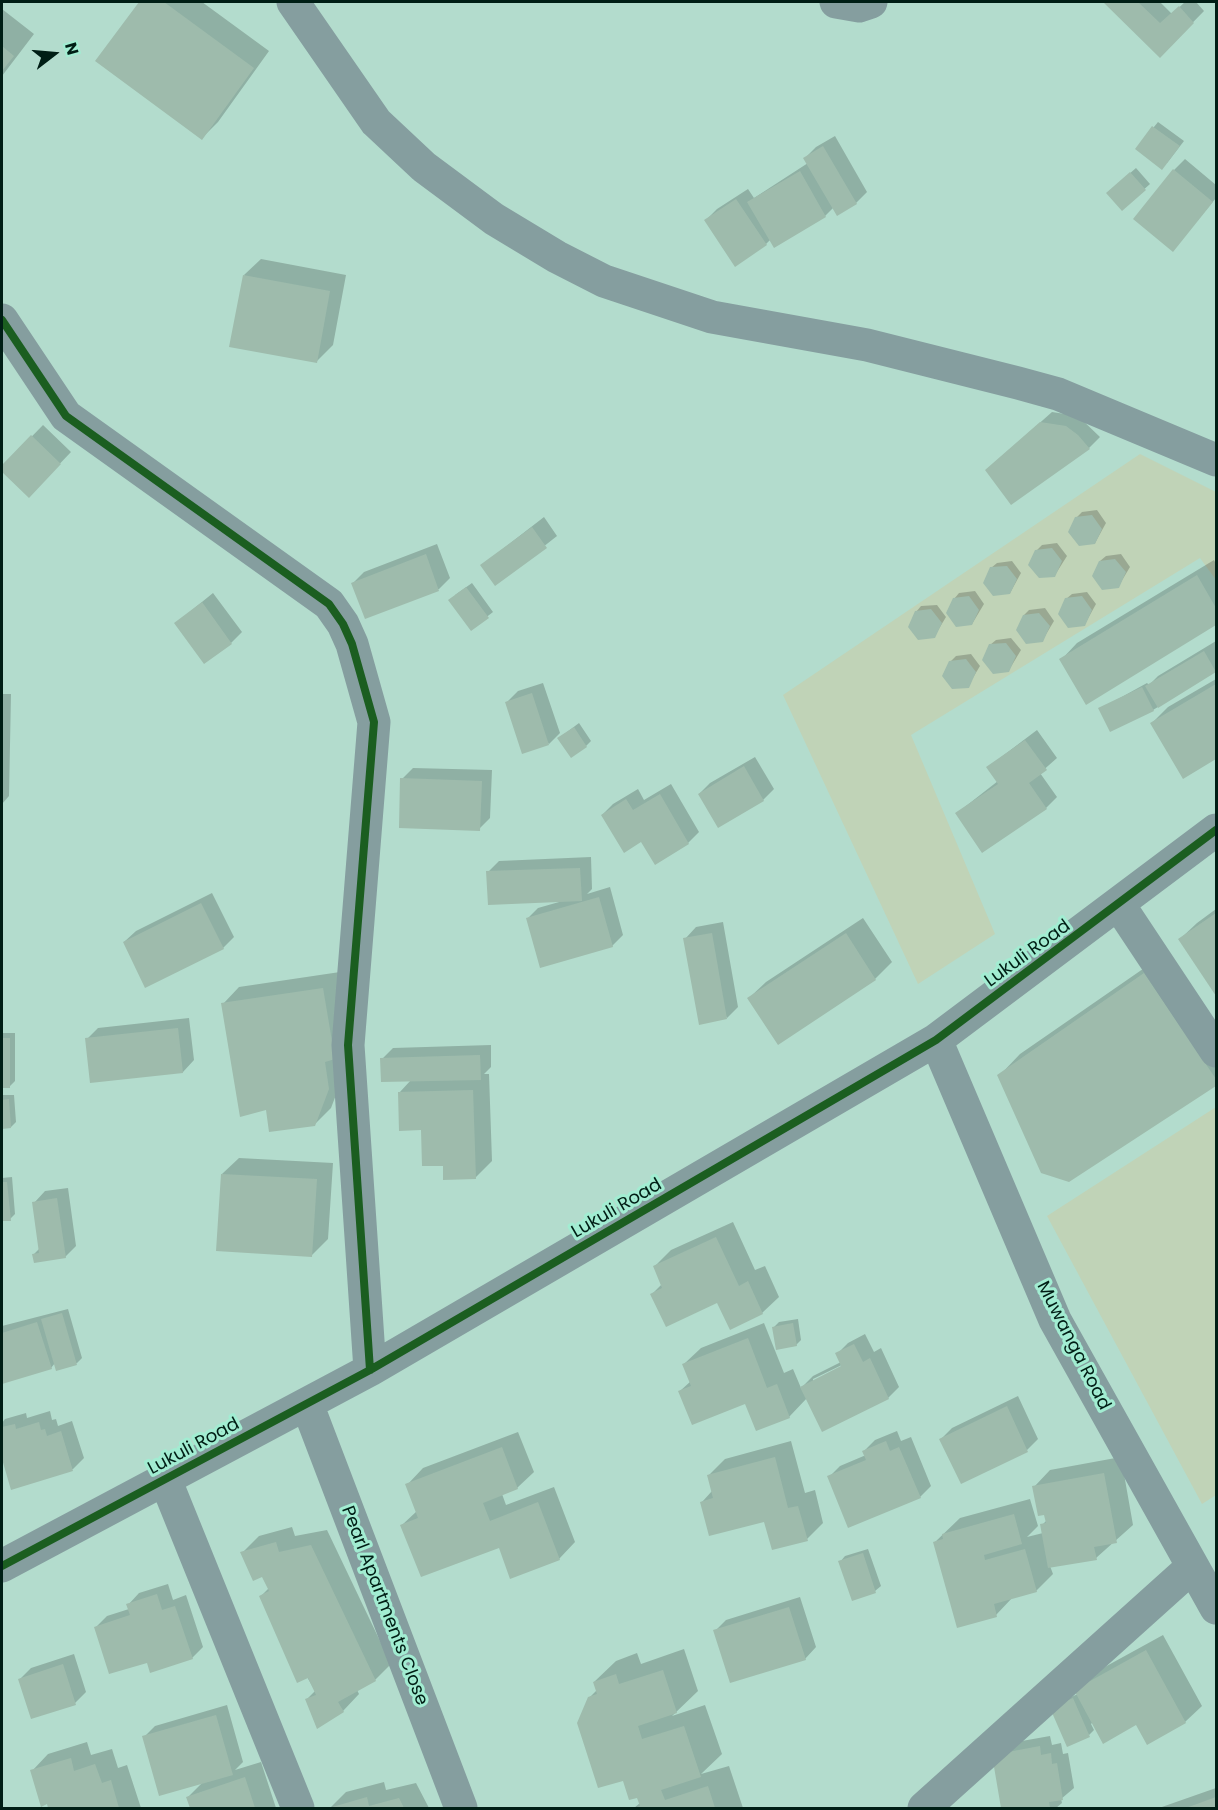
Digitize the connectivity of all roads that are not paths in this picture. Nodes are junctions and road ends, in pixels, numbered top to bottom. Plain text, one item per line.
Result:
1 (293, 2) edge
2 (836, 2) edge
3 (871, 2) edge
4 (2, 321) edge
5 (1216, 460) edge
6 (1216, 830) edge
7 (1119, 905) junction
8 (936, 1040) junction
9 (1216, 1051) edge
10 (370, 1370) junction
11 (307, 1404) junction
12 (165, 1479) junction
13 (2, 1566) edge
14 (1192, 1567) junction
15 (1216, 1608) edge
16 (298, 1809) edge
17 (461, 1809) edge
18 (924, 1809) edge

1 - 5 street
2 - 3 street
4 - 10 street
6 - 7 street, Lukuli Road
7 - 8 street, Lukuli Road
7 - 9 street
8 - 10 street, Lukuli Road
8 - 14 street, Muwanga Road
10 - 11 street, Lukuli Road
11 - 12 street, Lukuli Road
11 - 17 street, Pearl Apartments Close
12 - 13 street, Lukuli Road
12 - 16 street
14 - 15 street, Muwanga Road
14 - 18 street

